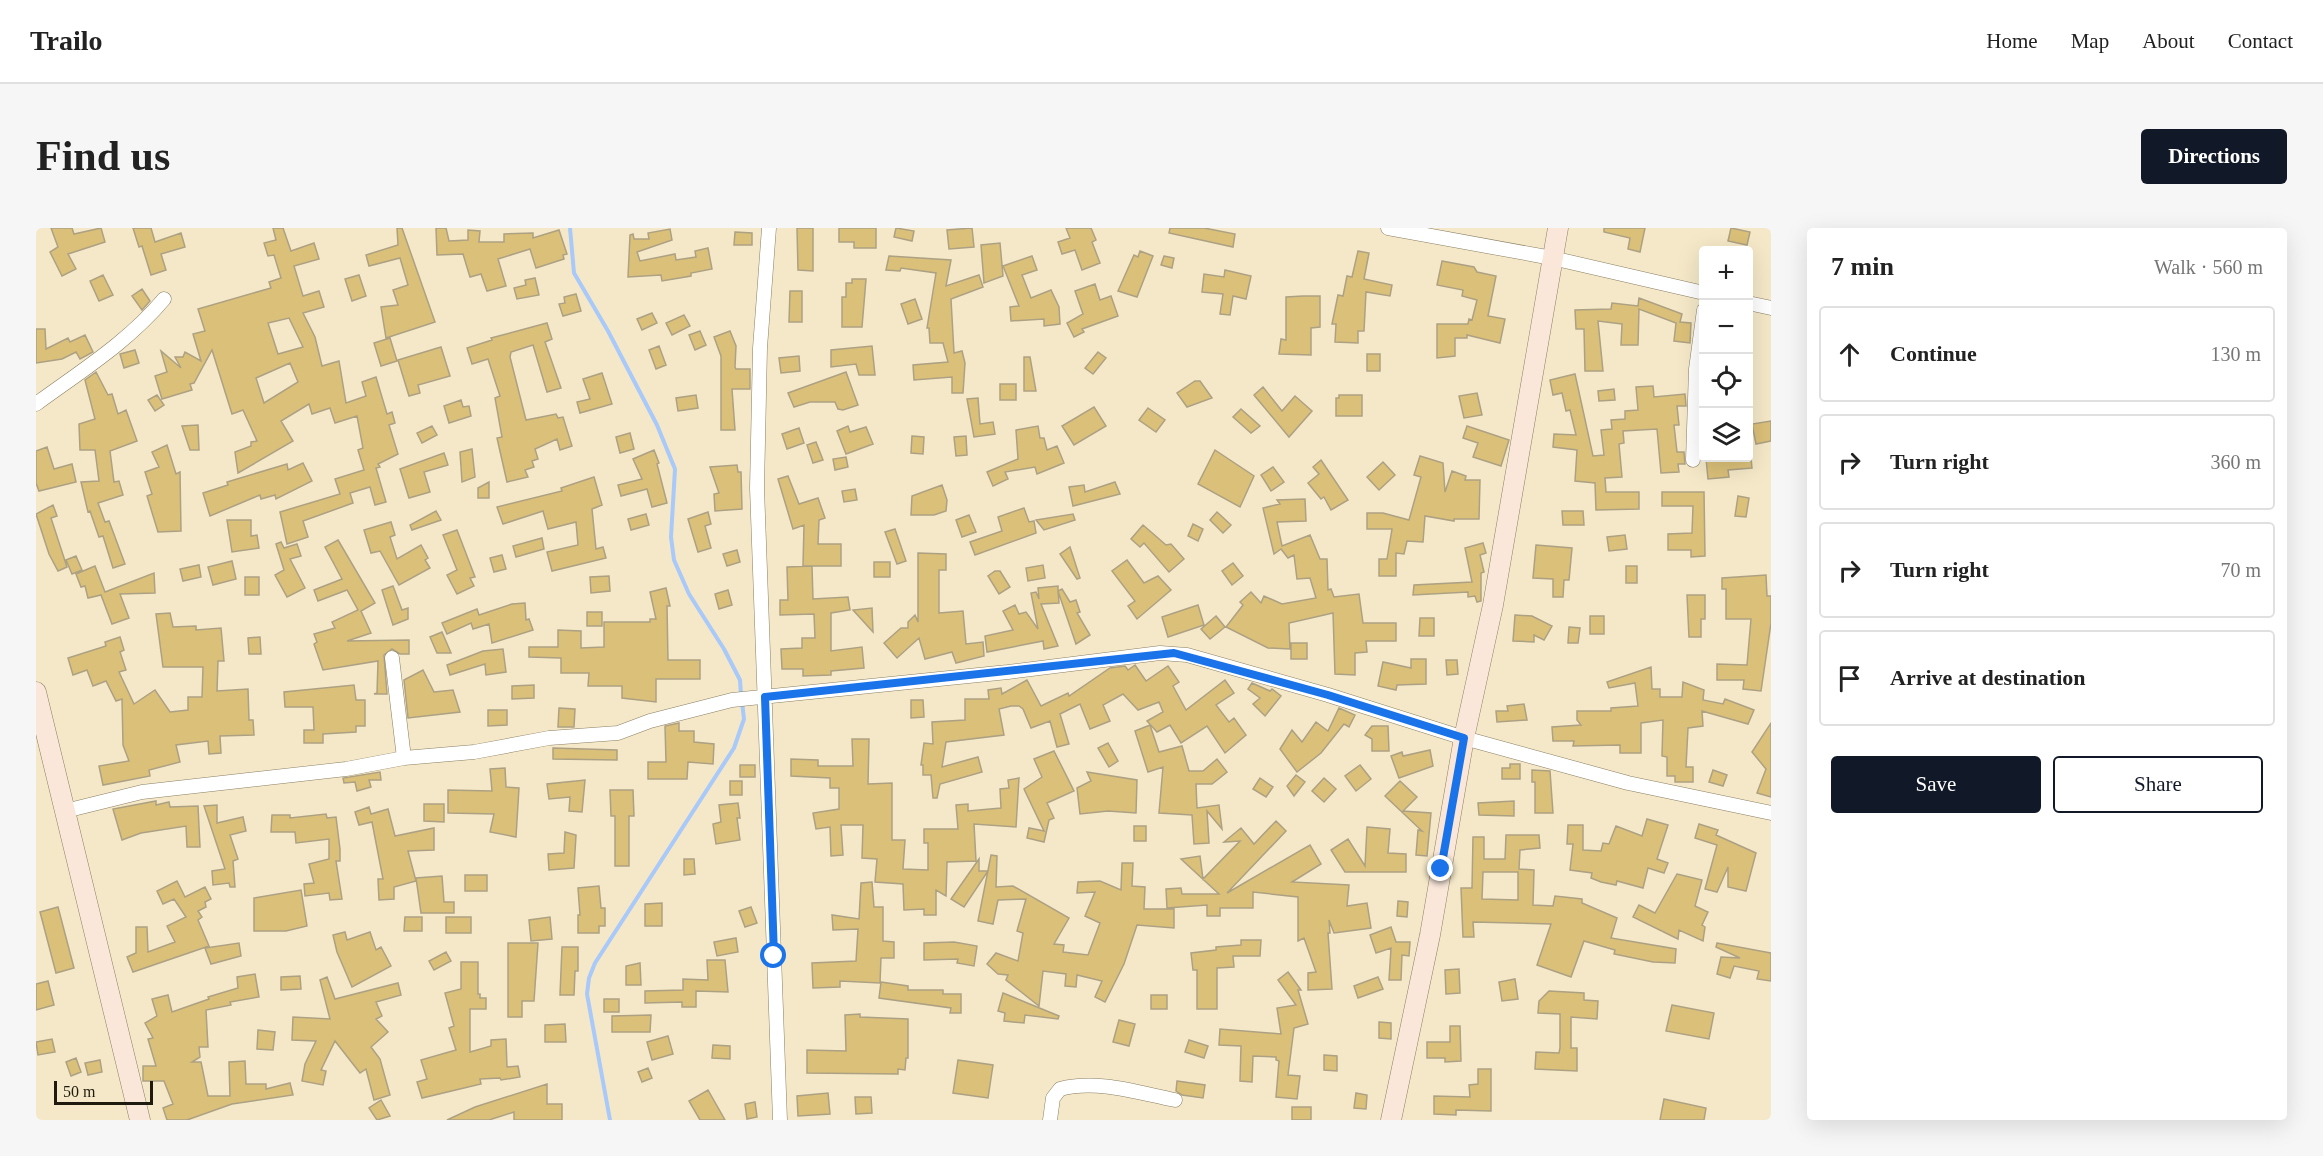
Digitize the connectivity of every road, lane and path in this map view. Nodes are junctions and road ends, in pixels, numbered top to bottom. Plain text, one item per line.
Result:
1 (769, 228) edge
2 (1388, 228) edge
3 (1558, 228) edge
4 (1412, 231) edge
5 (1552, 258) junction
6 (1699, 292) edge
7 (164, 299) dead end
8 (1753, 304) edge
9 (1771, 308) edge
10 (1699, 347) edge
11 (36, 404) edge
12 (1693, 460) dead end
13 (392, 658) dead end
14 (36, 692) edge
15 (760, 698) junction
16 (1464, 738) junction
17 (404, 758) junction
18 (65, 811) junction
19 (1771, 813) edge
20 (1175, 1100) dead end
21 (140, 1120) edge
22 (780, 1120) edge
23 (1050, 1120) edge
24 (1391, 1120) edge

1 - 15 street
2 - 4 street
3 - 5 street
4 - 5 street
5 - 6 street
5 - 16 street
7 - 11 street
8 - 9 street
10 - 12 street
13 - 17 street
14 - 18 street
15 - 16 street
15 - 17 street
15 - 22 street
16 - 19 street
16 - 24 street
17 - 18 street
18 - 21 street
20 - 23 street

